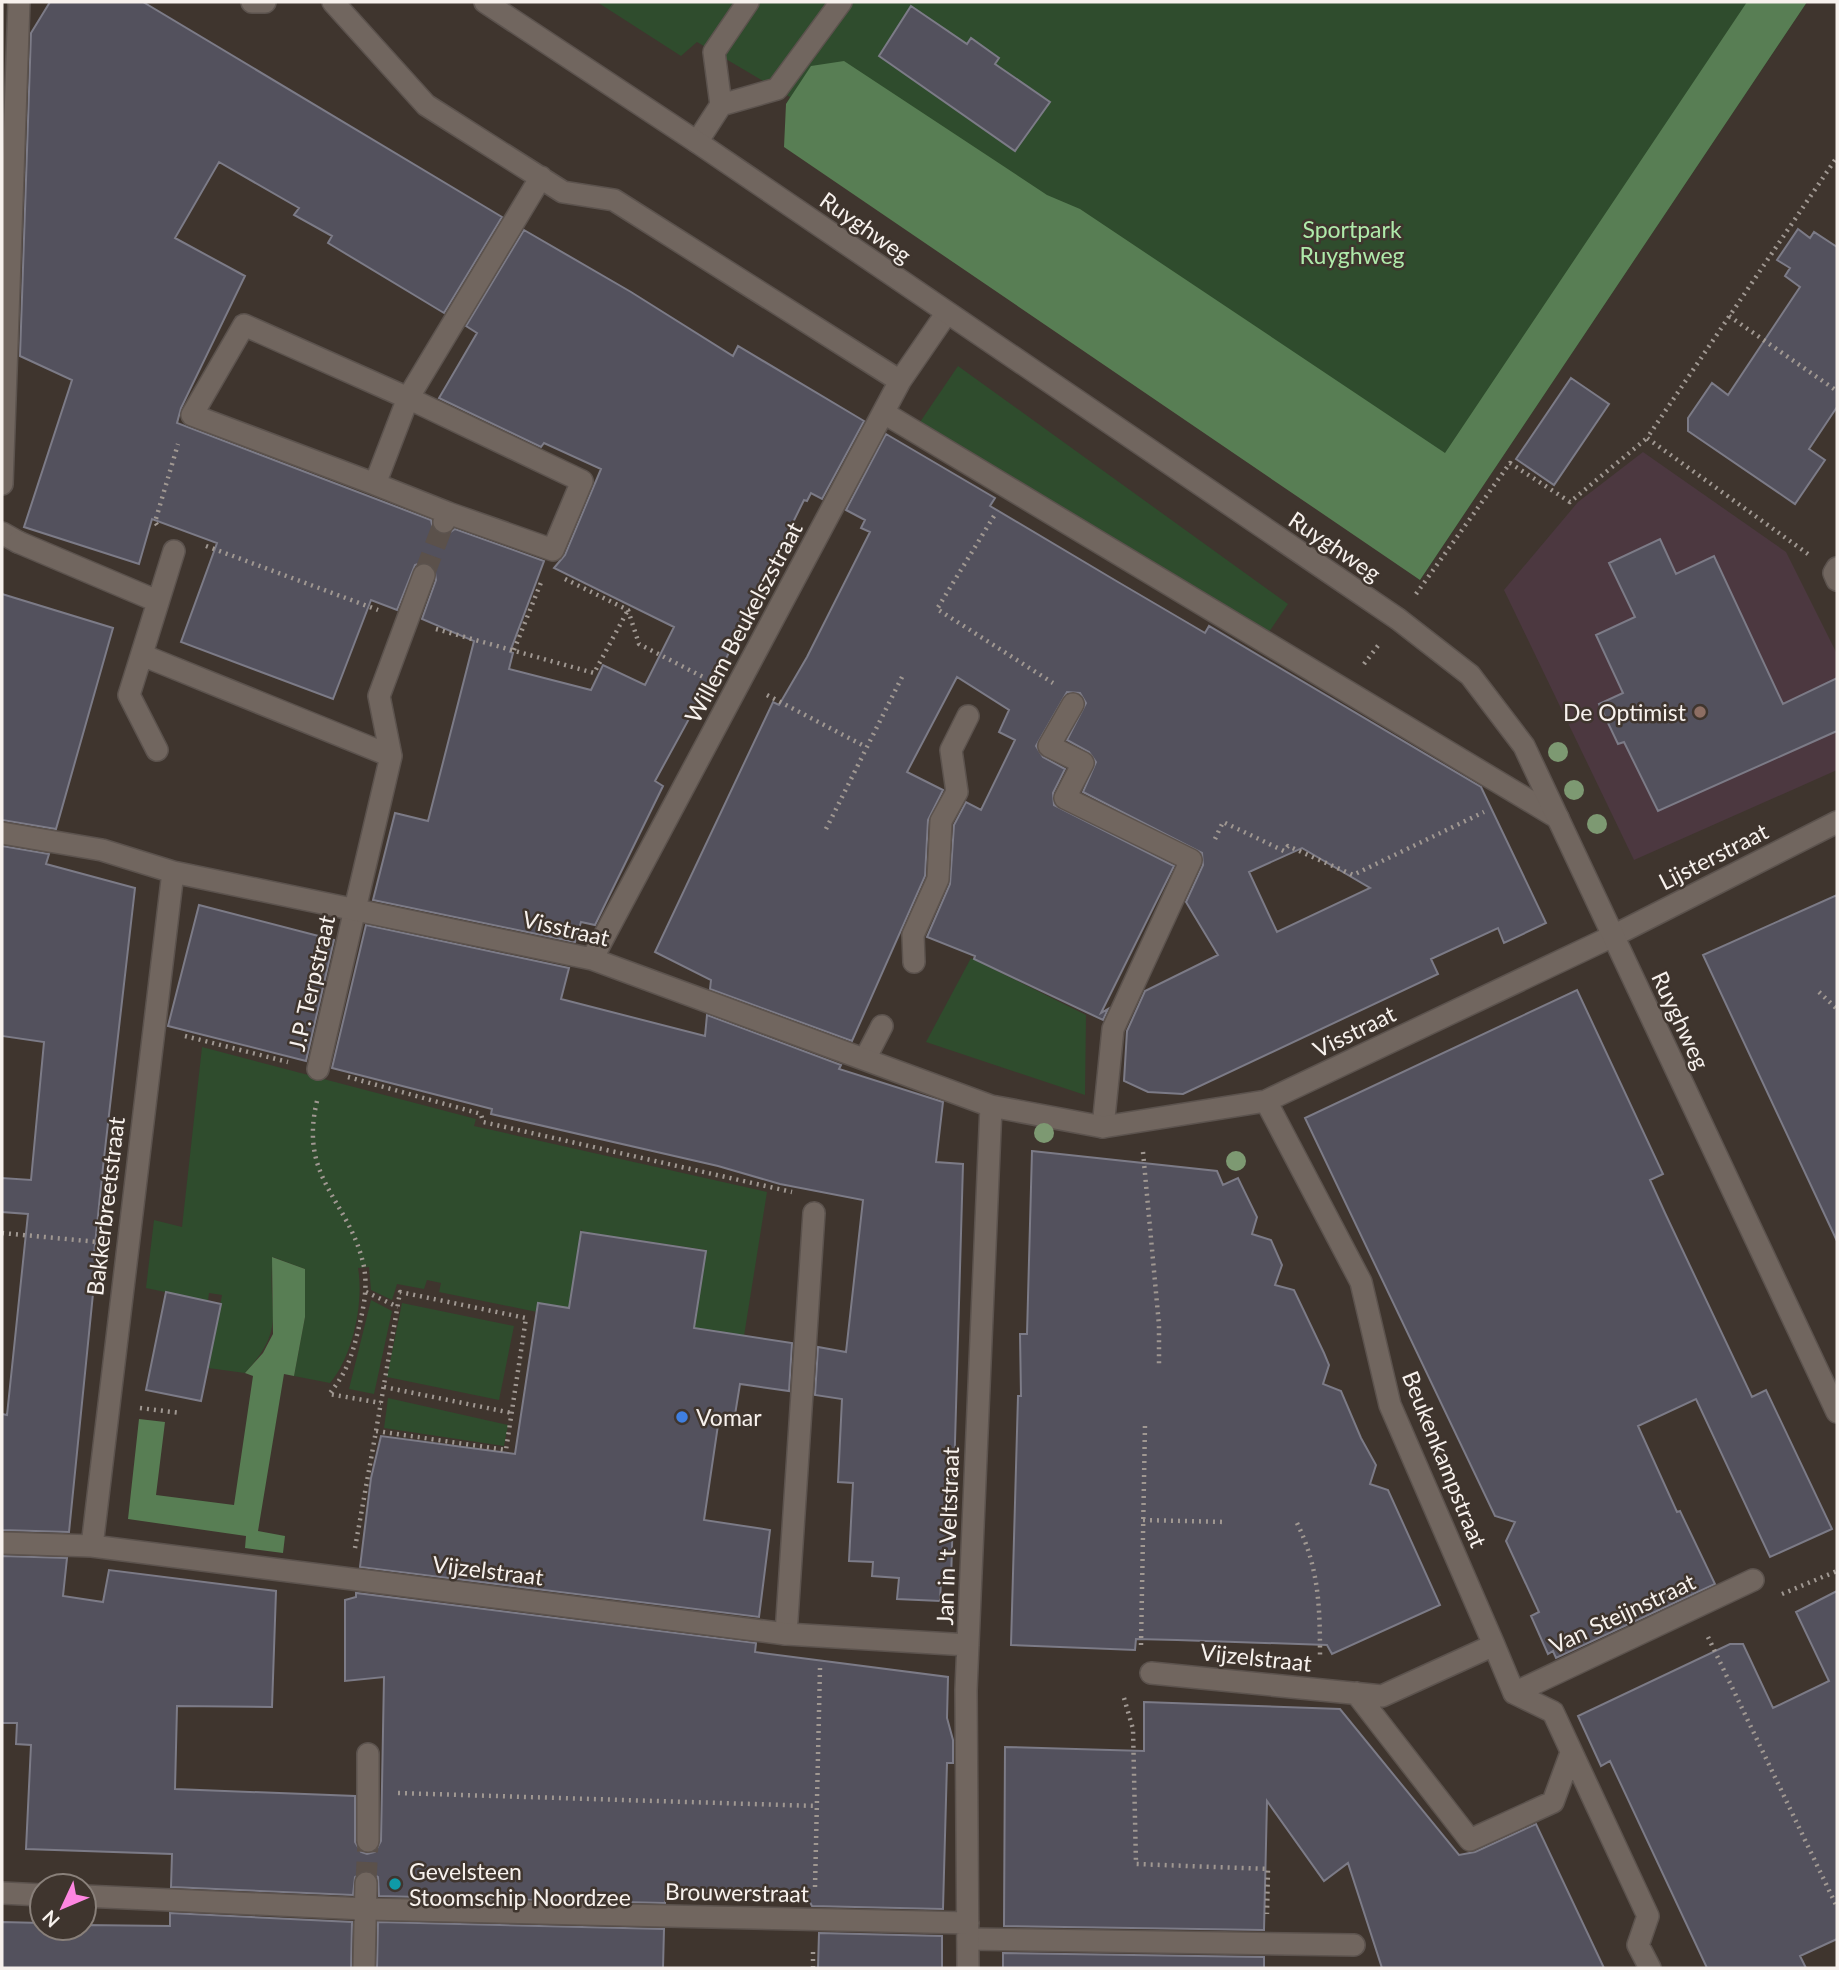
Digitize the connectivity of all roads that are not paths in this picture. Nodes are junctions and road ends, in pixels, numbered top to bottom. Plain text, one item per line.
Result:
1 (19, 2) edge
2 (253, 2) edge
3 (265, 2) edge
4 (333, 2) edge
5 (485, 2) edge
6 (748, 2) edge
7 (841, 2) edge
8 (721, 105) junction
9 (697, 142) junction
10 (541, 177) junction
11 (946, 314) junction
12 (900, 381) junction
13 (408, 398) junction
14 (884, 413) junction
15 (2, 484) edge
16 (375, 484) junction
17 (10, 537) edge
18 (174, 551) road end
19 (424, 575) tunnel mouth
20 (158, 601) junction
21 (142, 654) junction
22 (1073, 704) road end
23 (968, 716) dead end
24 (157, 750) dead end
25 (391, 756) junction
26 (1558, 818) junction
27 (1837, 822) edge
28 (2, 833) edge
29 (173, 872) junction
30 (355, 909) junction
31 (1613, 936) junction
32 (592, 959) junction
33 (914, 962) dead end
34 (882, 1026) dead end
35 (866, 1058) junction
36 (318, 1069) road end
37 (1266, 1101) junction
38 (991, 1106) junction
39 (1103, 1127) junction
40 (814, 1213) road end
41 (1837, 1412) edge
42 (2, 1543) edge
43 (92, 1546) junction
44 (1753, 1580) road end
45 (786, 1634) junction
46 (968, 1645) junction
47 (1494, 1645) junction
48 (1151, 1673) road end
49 (1356, 1693) junction
50 (1514, 1693) junction
51 (1571, 1753) junction
52 (368, 1754) dead end
53 (368, 1841) tunnel mouth
54 (366, 1883) tunnel mouth
55 (2, 1893) edge
56 (28, 1894) edge
57 (98, 1897) edge
58 (366, 1909) junction
59 (968, 1931) junction
60 (1354, 1945) dead end
61 (364, 1968) edge
62 (968, 1968) edge
63 (1650, 1968) edge

1 - 15 street
2 - 3 street
4 - 10 street
5 - 9 street, Ruyghweg
6 - 8 street
7 - 8 street
8 - 9 street
9 - 11 street, Ruyghweg
10 - 12 street
10 - 13 street
11 - 12 street, Willem Beukelszstraat
11 - 26 street, Ruyghweg
12 - 14 street, Willem Beukelszstraat
13 - 16 street
13 - 16 street
13 - 16 street
14 - 26 street
14 - 32 street, Willem Beukelszstraat
17 - 20 street
18 - 20 street
19 - 25 street
20 - 21 street
21 - 24 street
21 - 25 street
22 - 39 street
23 - 33 street
25 - 30 street, J.P. Terpstraat
26 - 31 street, Ruyghweg
27 - 31 street, Lijsterstraat
28 - 29 street, Visstraat
29 - 30 street, Visstraat
29 - 43 street, Bakkerbreetstraat
30 - 32 street, Visstraat
30 - 36 street, J.P. Terpstraat
31 - 37 street, Visstraat
31 - 41 street, Ruyghweg
32 - 35 street, Visstraat
34 - 35 street
35 - 38 street, Visstraat
37 - 39 street, Visstraat
37 - 47 street, Beukenkampstraat
38 - 39 street, Visstraat
38 - 46 street, Jan in 't Veltstraat
40 - 45 street
42 - 43 street, Vijzelstraat
43 - 45 street, Vijzelstraat
44 - 50 street, Van Steijnstraat
45 - 46 street, Vijzelstraat
46 - 59 street, Jan in 't Veltstraat
47 - 49 street
47 - 50 street, Beukenkampstraat
48 - 49 street, Vijzelstraat
49 - 51 street
50 - 51 street
51 - 63 street
52 - 53 street
54 - 58 street
55 - 56 street
57 - 58 street, Brouwerstraat
58 - 59 street, Brouwerstraat
58 - 61 street
59 - 60 street, Brouwerstraat
59 - 62 street, Jan in 't Veltstraat

